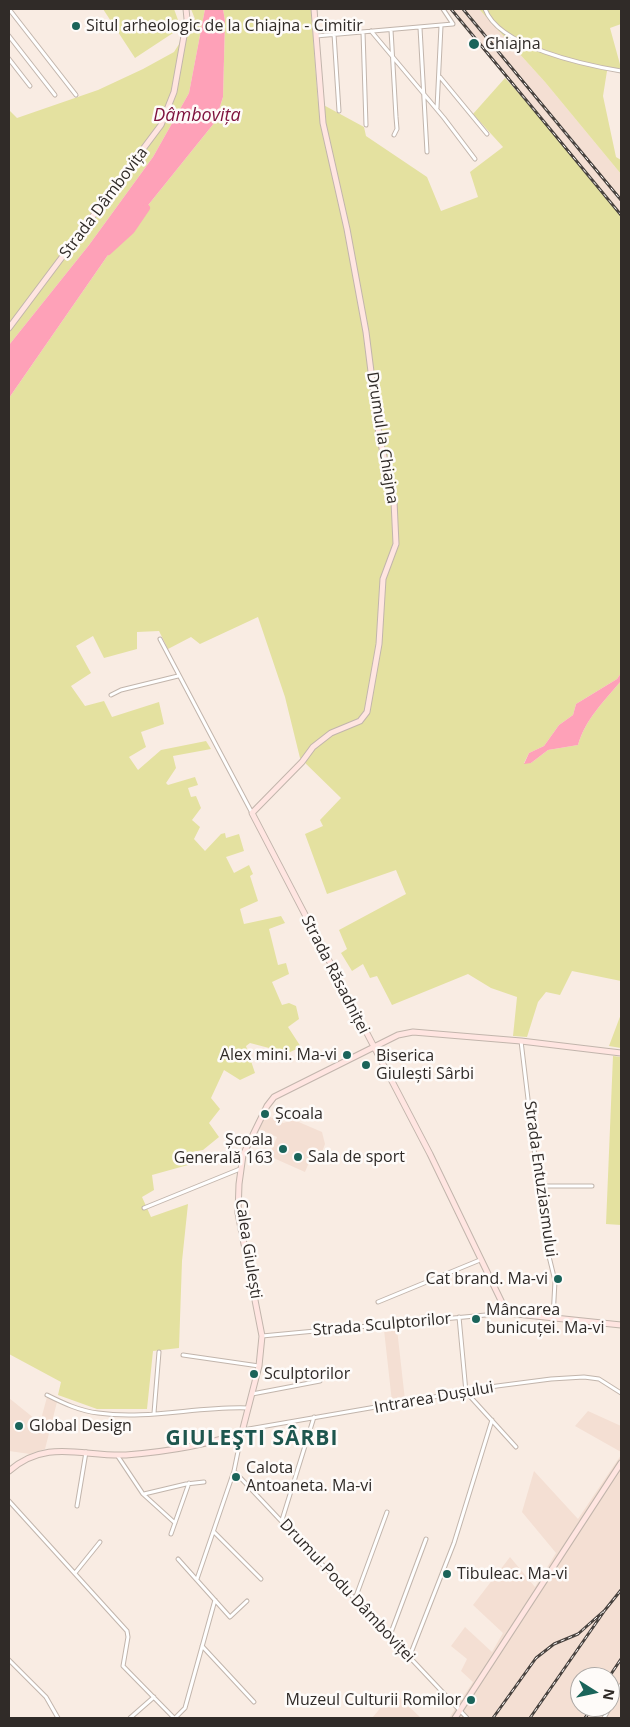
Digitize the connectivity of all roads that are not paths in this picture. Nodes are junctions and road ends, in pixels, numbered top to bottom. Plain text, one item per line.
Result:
1 (9, 9) edge
2 (186, 9) edge
3 (314, 9) edge
4 (443, 9) edge
5 (485, 9) edge
6 (440, 26) junction
7 (420, 28) junction
8 (391, 30) junction
9 (371, 31) junction
10 (363, 32) junction
11 (334, 34) junction
12 (9, 36) edge
13 (316, 36) junction
14 (392, 56) junction
15 (9, 59) edge
16 (621, 71) edge
17 (439, 76) junction
18 (30, 86) dead end
19 (55, 95) dead end
20 (76, 95) dead end
21 (424, 95) junction
22 (436, 108) junction
23 (339, 111) dead end
24 (366, 125) dead end
25 (487, 134) dead end
26 (394, 135) dead end
27 (427, 152) dead end
28 (476, 159) dead end
29 (9, 328) edge
30 (160, 639) dead end
31 (178, 676) junction
32 (111, 695) dead end
33 (252, 813) junction
34 (521, 1041) junction
35 (372, 1048) junction
36 (621, 1053) edge
37 (240, 1169) junction
38 (538, 1186) junction
39 (592, 1186) dead end
40 (144, 1208) dead end
41 (480, 1260) junction
42 (378, 1302) dead end
43 (508, 1313) junction
44 (459, 1317) junction
45 (553, 1318) junction
46 (621, 1325) edge
47 (262, 1336) junction
48 (159, 1352) dead end
49 (183, 1355) dead end
50 (258, 1366) junction
51 (320, 1381) dead end
52 (466, 1392) junction
53 (621, 1393) edge
54 (251, 1394) junction
55 (47, 1395) dead end
56 (248, 1408) junction
57 (154, 1414) junction
58 (314, 1417) junction
59 (492, 1420) junction
60 (243, 1431) junction
61 (516, 1447) dead end
62 (86, 1452) junction
63 (117, 1455) junction
64 (621, 1463) edge
65 (9, 1471) edge
66 (234, 1472) junction
67 (204, 1482) dead end
68 (189, 1483) junction
69 (144, 1494) junction
70 (9, 1501) edge
71 (77, 1506) dead end
72 (387, 1512) dead end
73 (282, 1520) junction
74 (175, 1523) junction
75 (214, 1532) junction
76 (171, 1534) dead end
77 (426, 1539) dead end
78 (100, 1542) dead end
79 (178, 1559) dead end
80 (75, 1573) junction
81 (197, 1578) junction
82 (261, 1579) dead end
83 (355, 1598) junction
84 (215, 1600) junction
85 (247, 1601) dead end
86 (389, 1638) junction
87 (202, 1646) junction
88 (409, 1658) junction
89 (9, 1660) edge
90 (154, 1697) junction
91 (254, 1702) dead end
92 (460, 1710) junction
93 (58, 1718) edge
94 (130, 1718) edge
95 (174, 1718) edge
96 (455, 1718) edge
97 (467, 1718) edge

1 - 20 street
2 - 29 main road, Strada Dâmbovița
3 - 13 main road, Drumul la Chiajna
4 - 6 street
5 - 16 street
6 - 7 street
6 - 17 street
7 - 8 street
7 - 21 street
8 - 9 street
8 - 14 street
9 - 10 street
9 - 14 street
10 - 11 street
10 - 24 street
11 - 13 street
11 - 23 street
12 - 19 street
13 - 33 main road, Drumul la Chiajna
14 - 21 street
14 - 26 street
15 - 18 street
17 - 22 street
17 - 25 street
21 - 22 street
21 - 27 street
22 - 28 street
30 - 31 street, Strada Răsadniței
31 - 32 street
31 - 33 street, Strada Răsadniței
33 - 35 main road, Strada Răsadniței
34 - 35 main road, Calea Giulești
34 - 36 main road, Calea Giulești
34 - 38 street, Strada Entuziasmului
35 - 37 main road, Calea Giulești
35 - 41 main road, Strada Răsadniței
37 - 40 street
37 - 47 main road, Calea Giulești
38 - 39 street
38 - 45 street, Strada Entuziasmului
41 - 42 street
41 - 43 main road, Strada Răsadniței
43 - 44 street, Strada Sculptorilor
43 - 45 main road, Strada Sculptorilor
44 - 47 street, Strada Sculptorilor
44 - 52 street
45 - 46 main road, Strada Sculptorilor
47 - 50 main road, Calea Giulești
48 - 57 street
49 - 50 street
50 - 54 main road, Calea Giulești
51 - 54 street
52 - 53 street, Intrarea Dușului
52 - 58 street, Intrarea Dușului
52 - 59 street
54 - 56 main road, Calea Giulești
55 - 57 street
56 - 57 street
56 - 60 main road, Calea Giulești
58 - 60 street, Intrarea Dușului
58 - 73 street
59 - 61 street
59 - 88 street
60 - 63 main road
60 - 66 street
62 - 63 main road
62 - 65 main road
62 - 71 street
63 - 69 street
64 - 92 main road
66 - 73 street, Drumul Podu Dâmboviței
66 - 75 street
67 - 68 street
68 - 69 street
68 - 74 street
69 - 74 street
70 - 80 street
72 - 83 street
73 - 83 street, Drumul Podu Dâmboviței
74 - 76 street
75 - 81 street
75 - 82 street
77 - 86 street
78 - 80 street
79 - 81 street
80 - 90 street
81 - 84 street
83 - 86 street, Drumul Podu Dâmboviței
84 - 85 street
84 - 87 street
86 - 88 street, Drumul Podu Dâmboviței
87 - 91 street
87 - 95 street
88 - 92 street, Drumul Podu Dâmboviței
89 - 93 street
90 - 94 street
90 - 95 street
92 - 96 main road
92 - 97 street, Drumul Podu Dâmboviței

